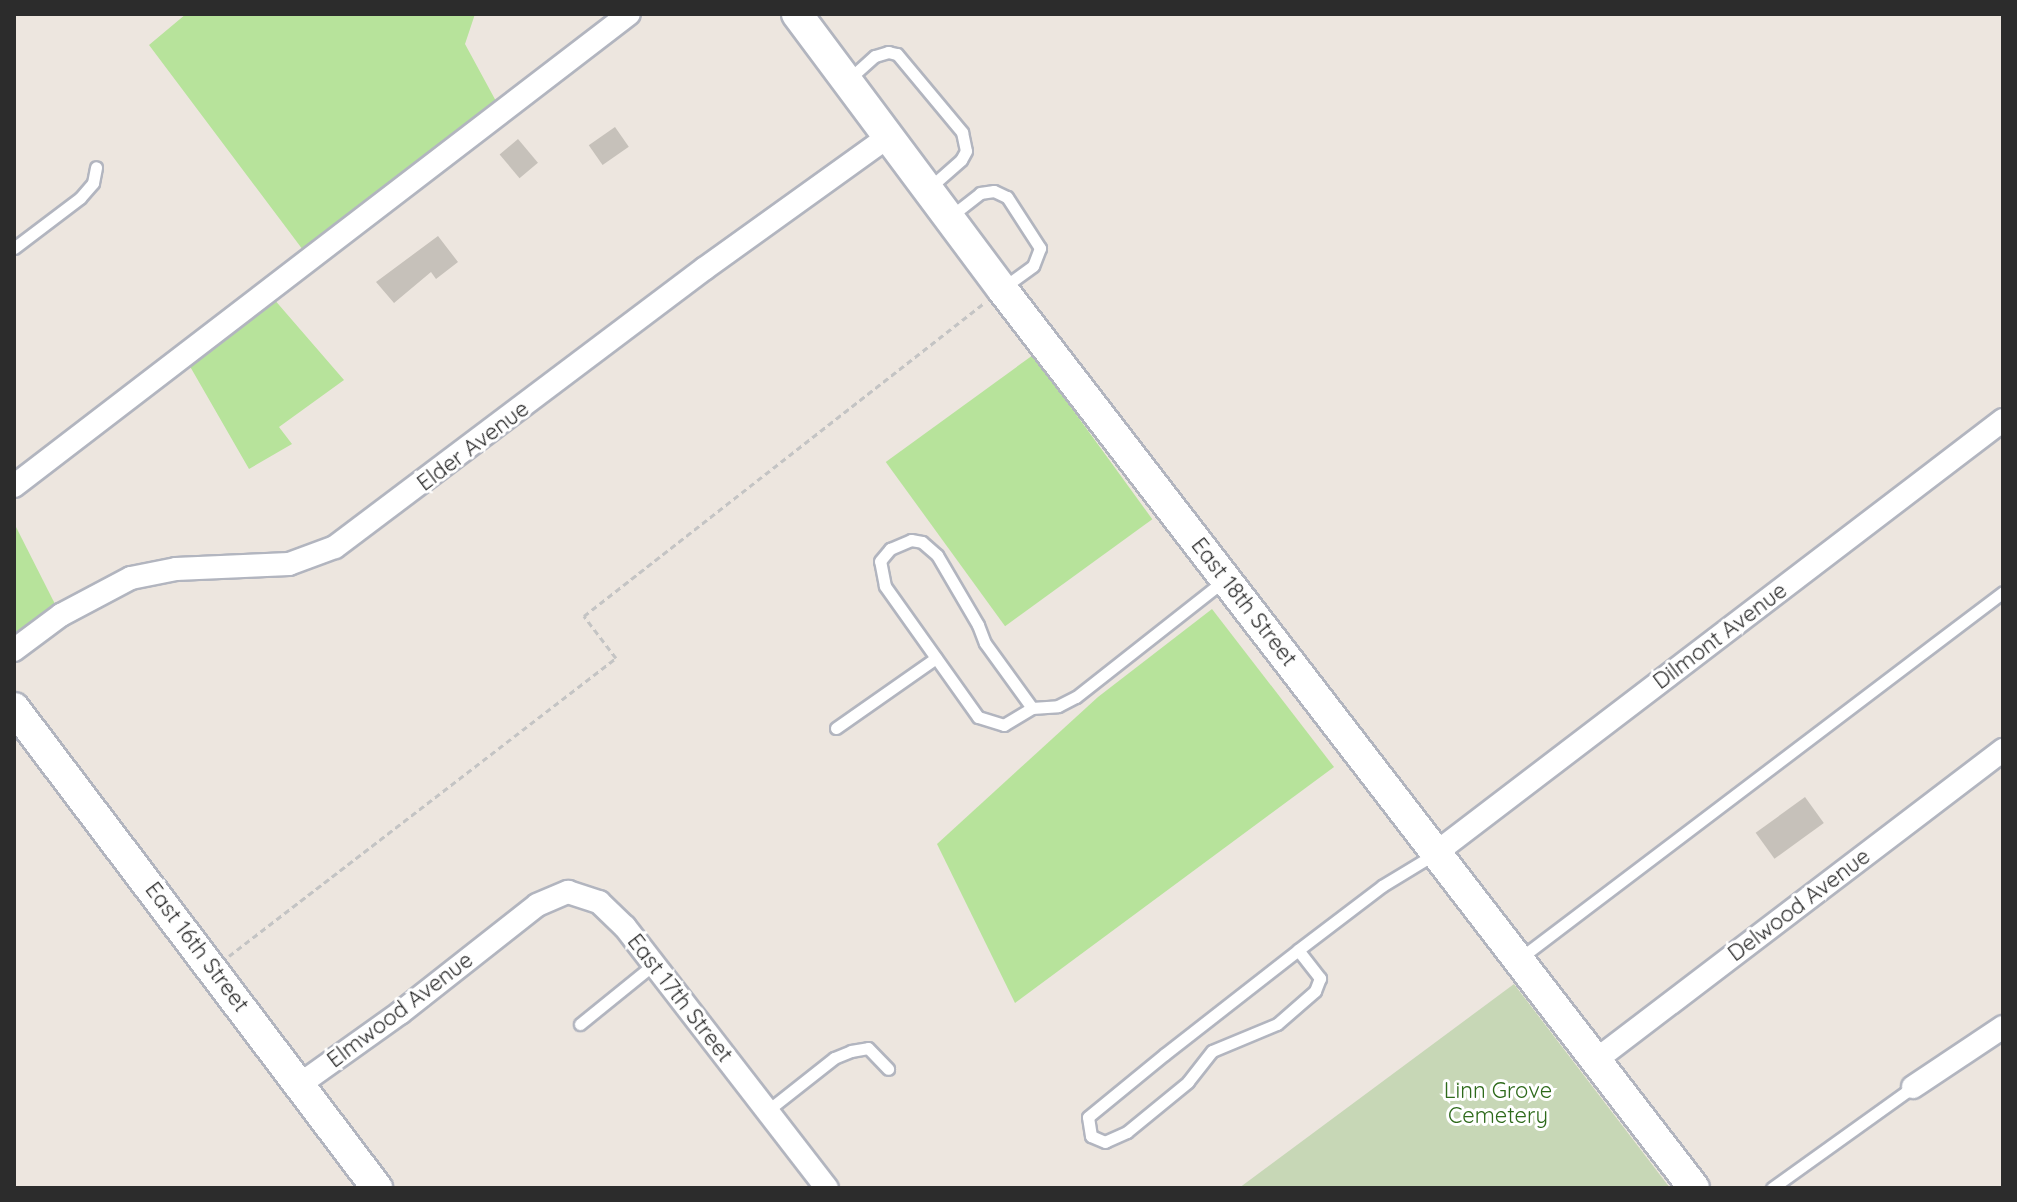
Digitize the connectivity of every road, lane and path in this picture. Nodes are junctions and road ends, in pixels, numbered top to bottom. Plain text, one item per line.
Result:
1 (629, 14) edge
2 (797, 14) edge
3 (846, 81) junction
4 (888, 137) junction
5 (96, 167) dead end
6 (928, 190) junction
7 (949, 218) junction
8 (14, 248) edge
9 (1002, 289) junction
10 (2003, 420) edge
11 (14, 486) edge
12 (1226, 579) junction
13 (2003, 592) edge
14 (14, 650) edge
15 (936, 658) junction
16 (14, 708) edge
17 (1032, 708) junction
18 (836, 728) dead end
19 (2003, 750) edge
20 (1437, 852) junction
21 (500, 935) joint
22 (1298, 950) junction
23 (1519, 959) junction
24 (654, 964) junction
25 (214, 968) junction
26 (580, 1024) dead end
27 (2003, 1027) edge
28 (1596, 1060) junction
29 (888, 1069) dead end
30 (299, 1085) junction
31 (1913, 1087) joint
32 (767, 1111) junction
33 (377, 1188) edge
34 (827, 1188) edge
35 (1694, 1188) edge
36 (1772, 1188) edge

1 - 11 street
2 - 3 street, East 18th Street
3 - 4 street, East 18th Street
3 - 6 lane
4 - 6 street, East 18th Street
4 - 14 street, Elder Avenue
5 - 8 lane
6 - 7 street, East 18th Street
7 - 9 street, East 18th Street
7 - 9 lane
9 - 12 street, East 18th Street
9 - 25 path
10 - 20 street, Dilmont Avenue
12 - 17 lane
12 - 20 street, East 18th Street
13 - 23 lane
15 - 17 lane
15 - 17 lane
15 - 18 lane
16 - 25 street, East 16th Street
19 - 28 street, Delwood Avenue
20 - 22 lane
20 - 23 street, East 18th Street
21 - 24 street, East 17th Street
21 - 30 street, Elmwood Avenue
22 - 22 lane
23 - 28 street, East 18th Street
24 - 26 lane
24 - 32 street, East 17th Street
25 - 30 street, East 16th Street
27 - 31 street
28 - 35 street, East 18th Street
29 - 32 lane
30 - 33 street, East 16th Street
31 - 36 lane
32 - 34 street, East 17th Street

